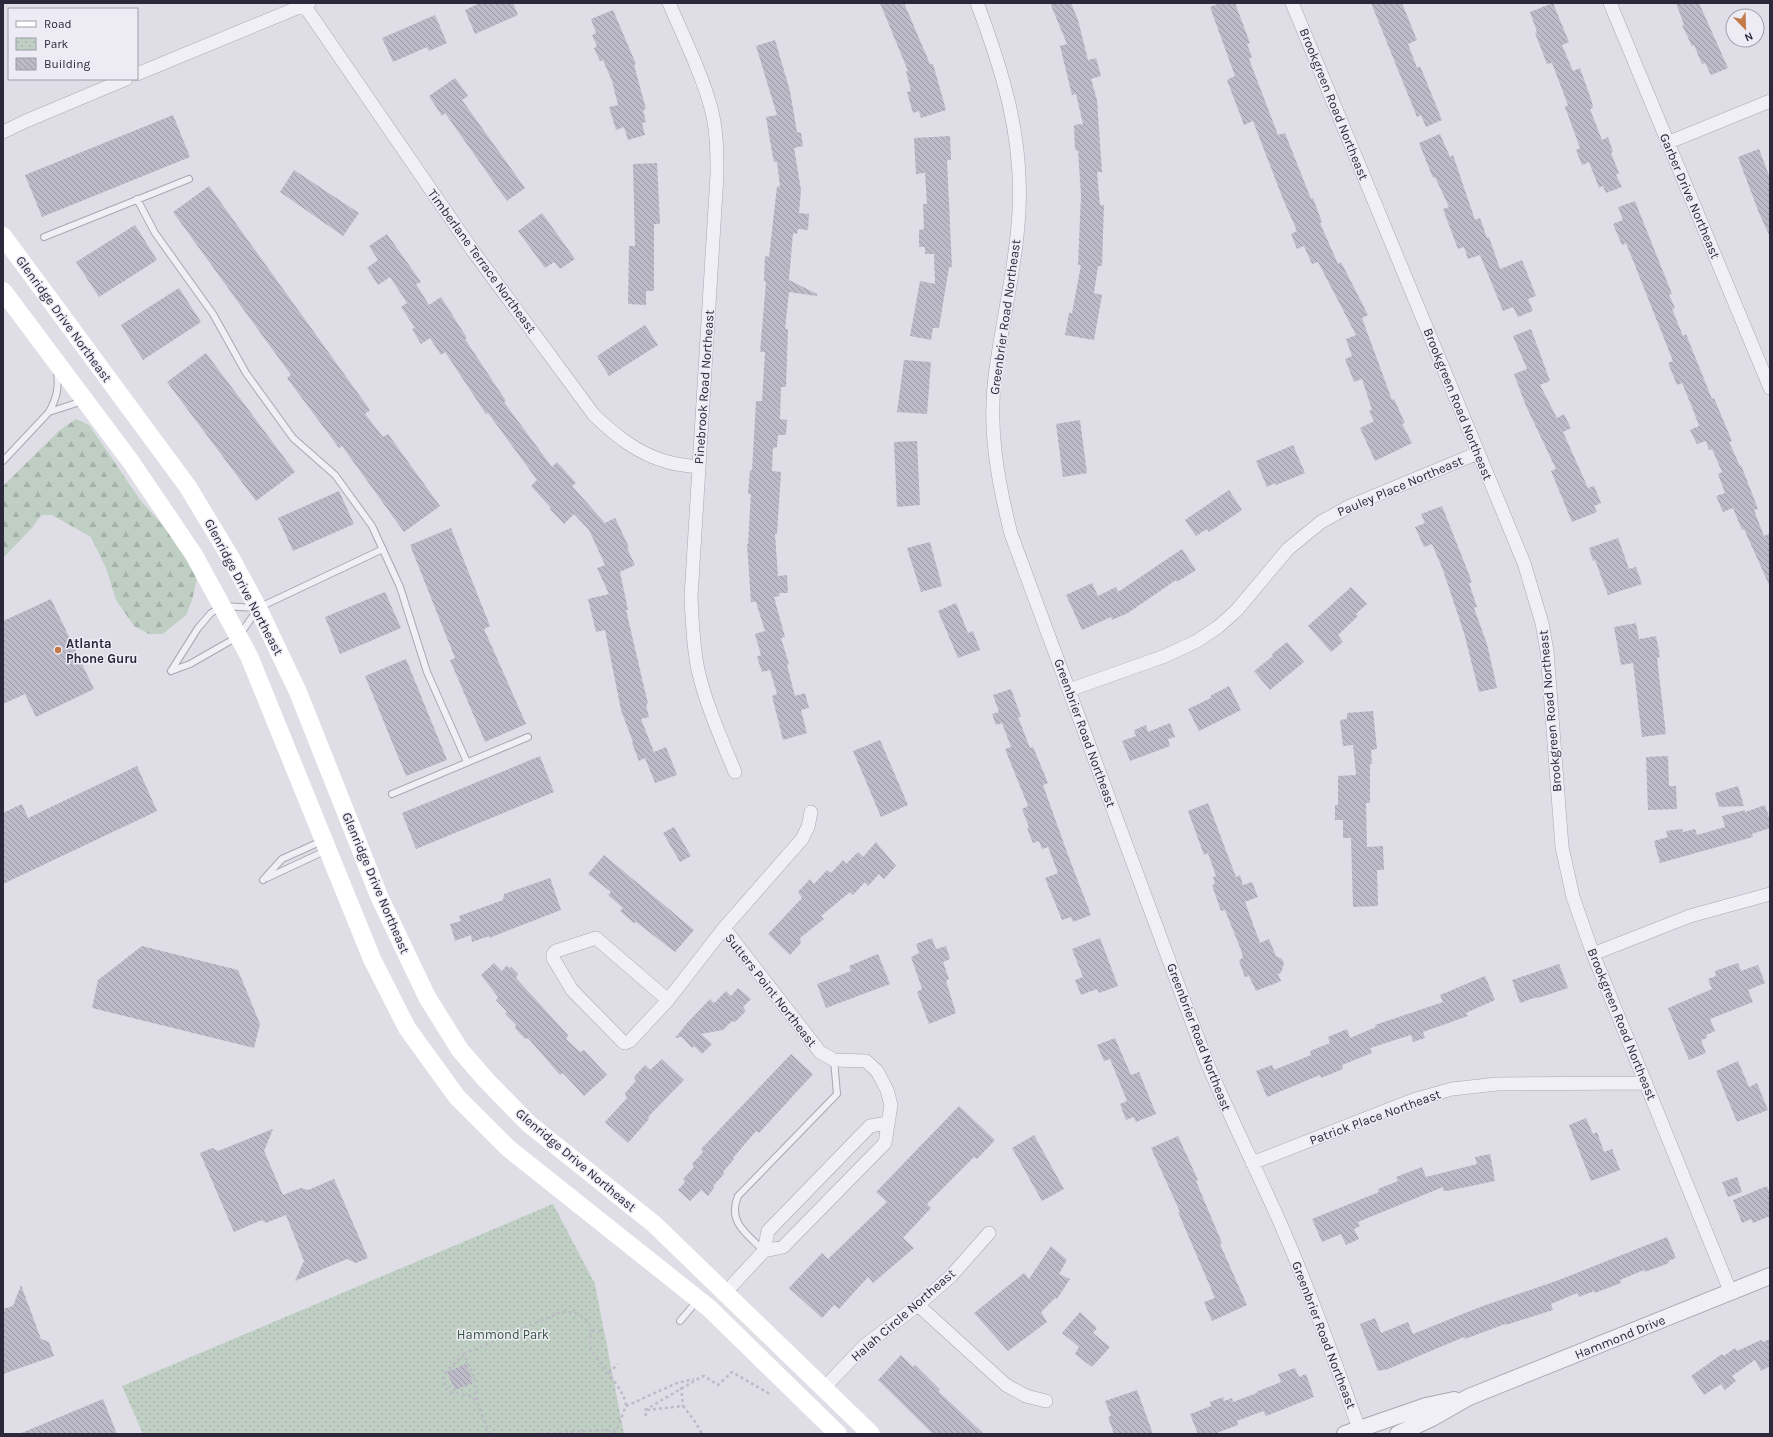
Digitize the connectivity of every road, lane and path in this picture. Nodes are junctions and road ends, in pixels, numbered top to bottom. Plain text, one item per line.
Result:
1 (669, 3) edge
2 (977, 3) edge
3 (1292, 3) edge
4 (1610, 3) edge
5 (306, 4) edge
6 (138, 74) edge
7 (124, 80) edge
8 (1770, 101) edge
9 (3, 132) edge
10 (1667, 142) junction
11 (189, 179) dead end
12 (137, 199) junction
13 (3, 236) edge
14 (44, 237) dead end
15 (3, 290) edge
16 (55, 360) junction
17 (1770, 388) edge
18 (85, 401) junction
19 (49, 412) junction
20 (1478, 453) junction
21 (3, 461) edge
22 (699, 467) junction
23 (383, 549) junction
24 (223, 606) junction
25 (258, 608) junction
26 (239, 636) junction
27 (1069, 690) junction
28 (528, 737) dead end
29 (467, 762) junction
30 (735, 772) dead end
31 (392, 794) dead end
32 (811, 812) dead end
33 (326, 845) junction
34 (1770, 894) edge
35 (724, 928) junction
36 (1593, 954) junction
37 (668, 1000) junction
38 (834, 1060) junction
39 (1646, 1083) junction
40 (888, 1123) junction
41 (1252, 1163) junction
42 (989, 1233) dead end
43 (764, 1251) junction
44 (1770, 1276) edge
45 (725, 1293) junction
46 (1731, 1293) junction
47 (698, 1299) junction
48 (918, 1305) junction
49 (680, 1321) dead end
50 (592, 1331) junction
51 (604, 1332) dead end
52 (464, 1354) junction
53 (618, 1364) dead end
54 (609, 1373) junction
55 (698, 1377) junction
56 (771, 1385) dead end
57 (681, 1387) junction
58 (824, 1388) junction
59 (1469, 1397) junction
60 (1046, 1401) dead end
61 (477, 1402) junction
62 (626, 1406) junction
63 (682, 1406) junction
64 (645, 1410) junction
65 (646, 1416) dead end
66 (1355, 1432) edge
67 (615, 1433) edge
68 (489, 1434) edge
69 (535, 1434) edge
70 (702, 1434) edge
71 (838, 1434) edge
72 (871, 1434) edge
73 (1398, 1434) edge

1 - 22 street, Pinebrook Road Northeast
2 - 27 street, Greenbrier Road Northeast
3 - 20 street, Brookgreen Road Northeast
4 - 10 street, Garber Drive Northeast
5 - 6 street
5 - 22 street, Timberlane Terrace Northeast
7 - 9 street
8 - 10 street
10 - 17 street, Garber Drive Northeast
11 - 12 lane
12 - 14 lane
12 - 23 lane
13 - 25 main road, Glenridge Drive Northeast
15 - 16 main road, Glenridge Drive Northeast
16 - 18 main road, Glenridge Drive Northeast
16 - 19 lane
18 - 19 lane
18 - 24 main road, Glenridge Drive Northeast
19 - 21 lane
20 - 27 street, Pauley Place Northeast
20 - 36 street, Brookgreen Road Northeast
22 - 30 street, Pinebrook Road Northeast
23 - 25 lane
23 - 29 lane
24 - 25 lane
24 - 26 main road, Glenridge Drive Northeast
24 - 26 lane
25 - 26 lane
25 - 45 main road, Glenridge Drive Northeast
26 - 33 main road, Glenridge Drive Northeast
27 - 41 street, Greenbrier Road Northeast
28 - 29 lane
29 - 31 lane
32 - 35 street
33 - 33 lane
33 - 47 main road, Glenridge Drive Northeast
34 - 36 street
35 - 37 street
35 - 38 street, Sutters Point Northeast
36 - 39 street, Brookgreen Road Northeast
37 - 37 street
38 - 40 street
38 - 43 lane
39 - 41 street, Patrick Place Northeast
39 - 46 street, Brookgreen Road Northeast
40 - 43 street
40 - 43 street
41 - 66 street, Greenbrier Road Northeast
42 - 48 street, Halah Circle Northeast
43 - 45 street
44 - 46 street, Hammond Drive
45 - 58 main road, Glenridge Drive Northeast
46 - 59 street, Hammond Drive
47 - 49 lane
47 - 71 main road, Glenridge Drive Northeast
48 - 58 street, Halah Circle Northeast
48 - 60 street
50 - 51 path
50 - 52 path
50 - 54 path
52 - 61 path
52 - 61 path
53 - 54 path
54 - 62 path
55 - 56 path
55 - 57 path
55 - 62 path
57 - 63 path
57 - 64 path
58 - 72 main road, Glenridge Drive Northeast
59 - 66 street, Hammond Drive
59 - 73 street, Hammond Drive
61 - 68 path
62 - 67 path
63 - 64 path
63 - 70 path
64 - 65 path
67 - 69 path

